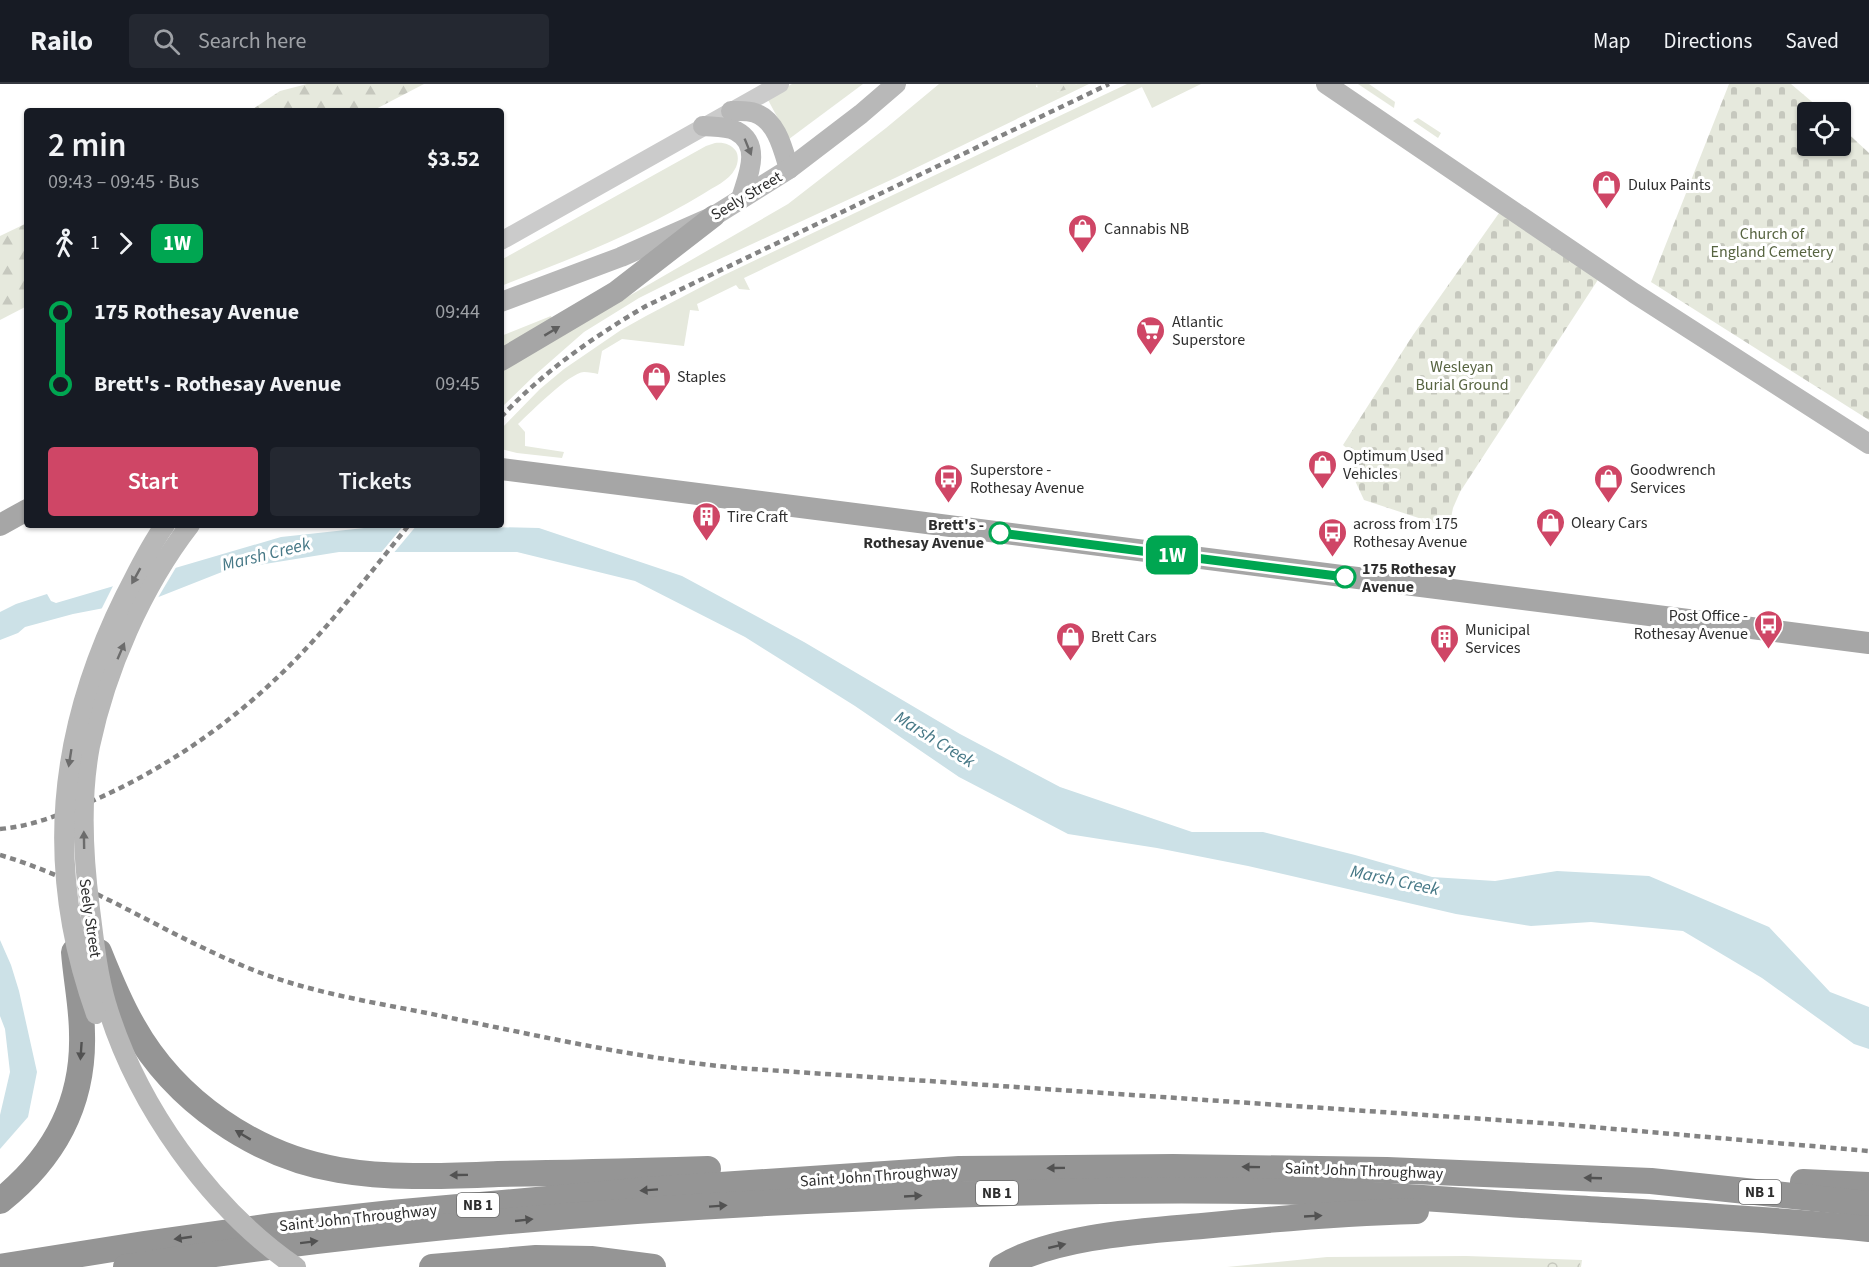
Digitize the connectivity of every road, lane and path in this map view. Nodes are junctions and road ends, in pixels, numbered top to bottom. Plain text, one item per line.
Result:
1 (780, 84) edge
2 (896, 84) edge
3 (1326, 84) edge
4 (731, 111) junction
5 (704, 126) junction
6 (789, 169) junction
7 (741, 199) junction
8 (714, 216) junction
9 (504, 239) edge
10 (578, 274) junction
11 (504, 301) edge
12 (504, 310) edge
13 (504, 358) edge
14 (1869, 444) edge
15 (504, 470) edge
16 (24, 512) edge
17 (0, 525) edge
18 (163, 528) edge
19 (188, 528) edge
20 (1869, 643) edge
21 (83, 935) junction
22 (958, 1169) junction
23 (1651, 1180) junction
24 (1869, 1185) edge
25 (0, 1201) edge
26 (1869, 1204) edge
27 (1570, 1208) junction
28 (1869, 1229) edge
29 (0, 1267) edge
30 (126, 1267) edge
31 (274, 1267) edge
32 (296, 1267) edge
33 (432, 1267) edge
34 (653, 1267) edge
35 (1002, 1267) edge

1 - 4 street
2 - 6 main road, Seely Street
3 - 14 main road
4 - 5 street
4 - 6 main road
5 -> 7 main road
5 - 9 street
6 - 7 main road, Seely Street
7 - 8 main road, Seely Street
8 - 10 main road, Seely Street
13 -> 8 main road
10 - 11 main road, Seely Street
10 - 12 main road, Seely Street
15 - 20 main road
16 - 17 main road
18 -> 21 main road, Seely Street, bridge
21 -> 19 main road, Seely Street, bridge
22 -> 21 highway, bridge
21 -> 25 highway, bridge
21 - 31 main road, Seely Street, bridge
21 - 32 main road, Seely Street, bridge
23 -> 22 highway, Saint John Throughway / NB 1
22 -> 29 highway, Saint John Throughway / NB 1
23 - 24 highway
23 - 26 highway, Saint John Throughway / NB 1
27 - 28 highway, Saint John Throughway / NB 1
30 -> 27 highway, Saint John Throughway / NB 1
35 -> 27 highway
33 - 34 highway

